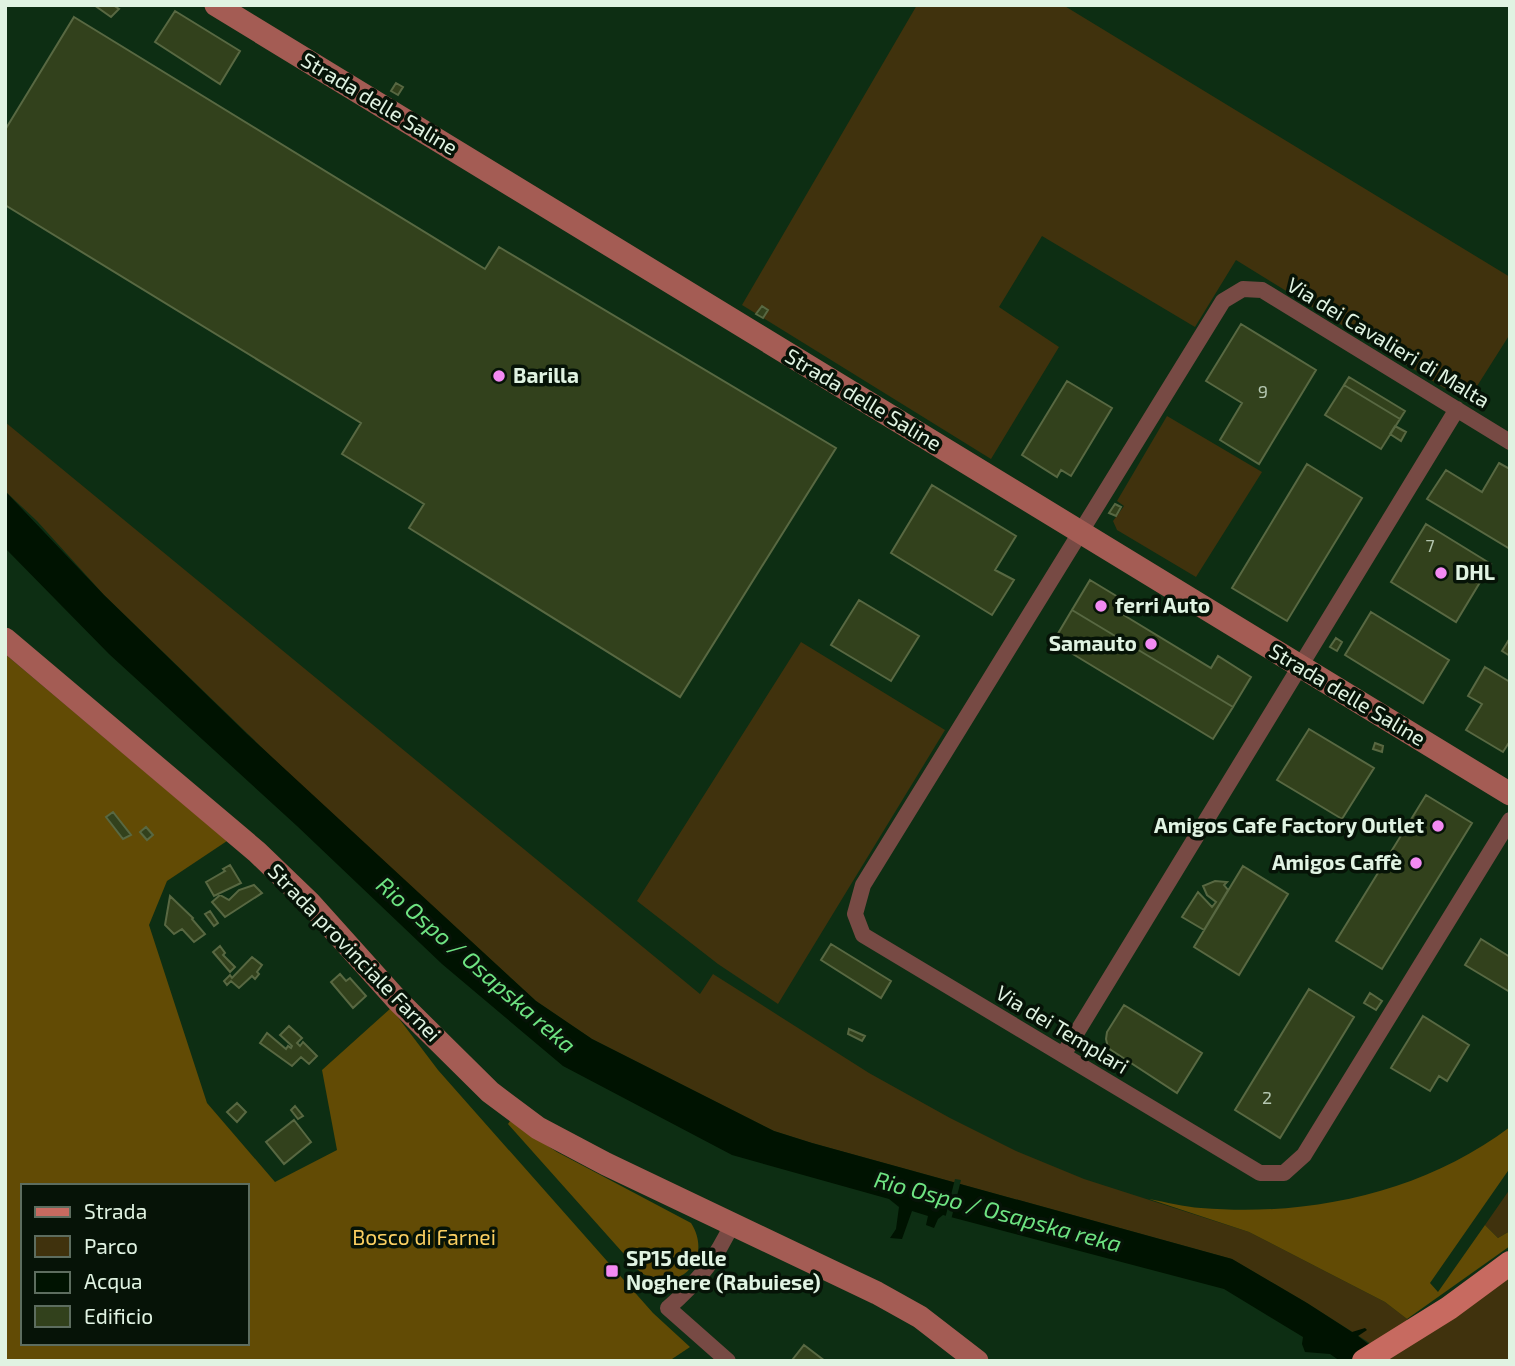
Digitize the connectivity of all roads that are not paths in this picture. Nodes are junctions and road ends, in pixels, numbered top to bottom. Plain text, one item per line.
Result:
1 (216, 5) edge
2 (1457, 410) junction
3 (1510, 442) edge
4 (1080, 532) junction
5 (5, 639) edge
6 (1300, 666) junction
7 (1510, 794) edge
8 (1510, 820) edge
9 (1063, 1055) junction
10 (732, 1224) junction
11 (1510, 1263) edge
12 (728, 1361) edge
13 (977, 1361) edge
14 (1364, 1361) edge

1 - 4 street, Strada delle Saline
2 - 3 street, Via dei Cavalieri di Malta
2 - 4 street, Via dei Cavalieri di Malta
2 - 6 street
4 - 6 street, Strada delle Saline
4 - 9 street, Via dei Templari
5 - 10 street, Strada provinciale Farnei
6 - 7 street, Strada delle Saline
6 - 9 street
8 - 9 street, Via dei Templari
10 - 12 street
10 - 13 street, Strada provinciale Farnei
11 - 14 main road

